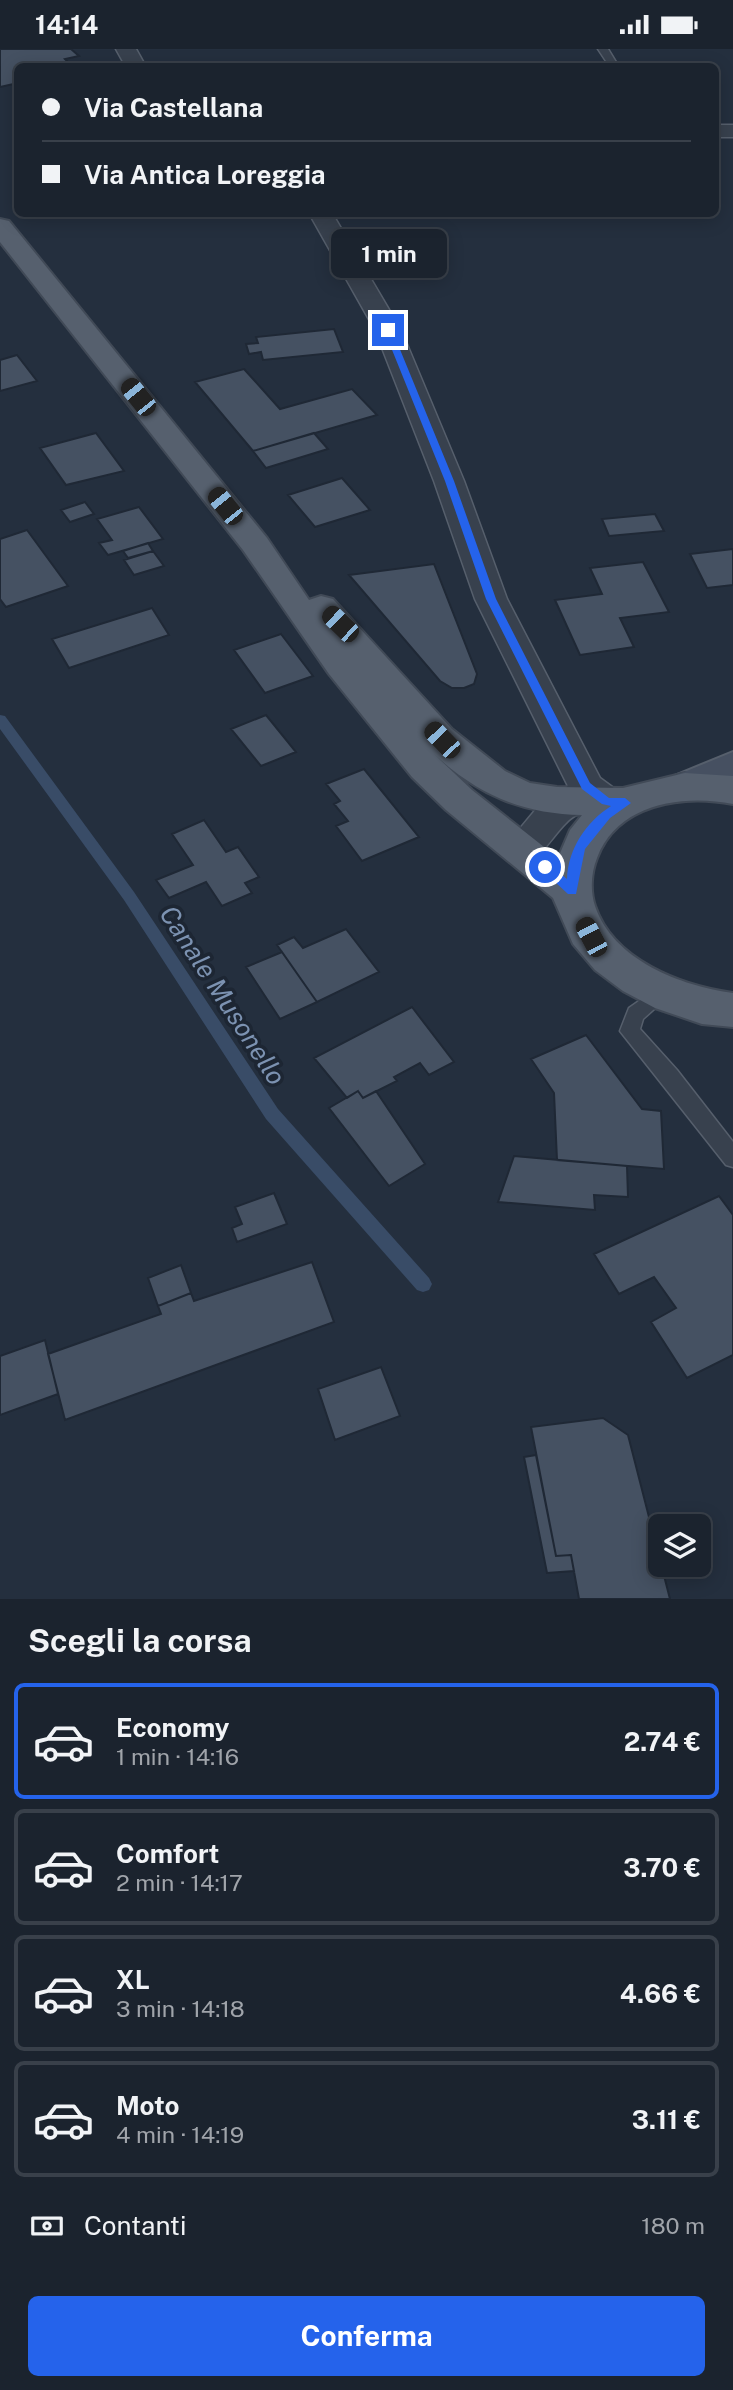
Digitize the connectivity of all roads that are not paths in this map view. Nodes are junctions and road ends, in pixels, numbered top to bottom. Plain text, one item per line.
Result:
1 (322, 217) edge
2 (0, 226) edge
3 (256, 545) junction
4 (733, 765) edge
5 (685, 787) junction
6 (733, 790) edge
7 (598, 797) junction
8 (522, 849) junction
9 (572, 891) junction
10 (696, 1002) edge
11 (733, 1034) edge
12 (733, 1159) edge

1 - 7 street
2 - 3 main road
3 - 7 main road
3 - 8 main road
4 - 5 street
5 - 6 main road
5 - 7 main road
7 - 8 street
7 - 9 main road
8 - 9 main road
9 - 10 main road
10 - 11 main road
10 - 12 lane

